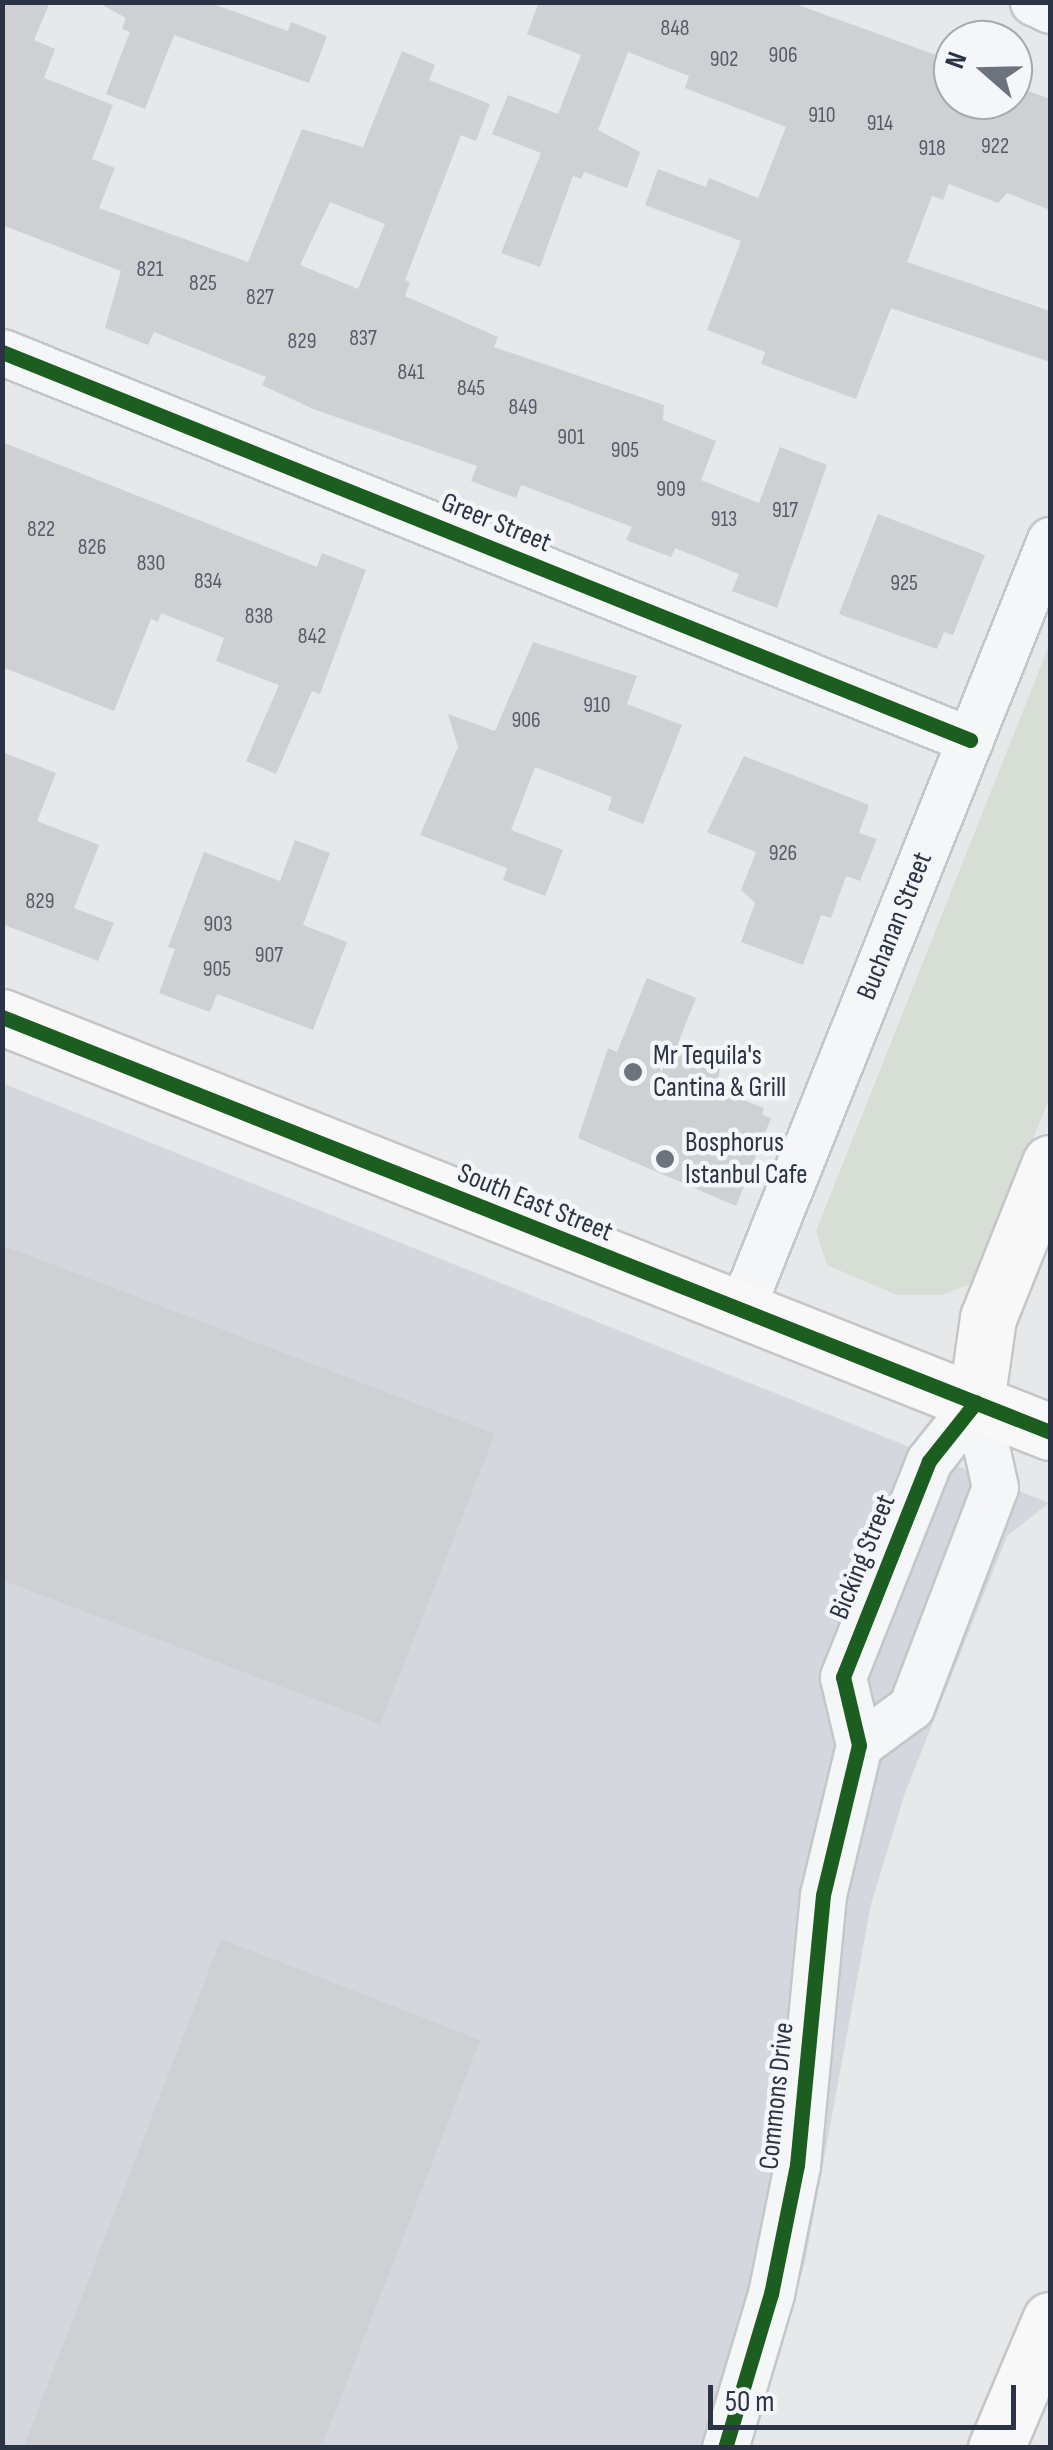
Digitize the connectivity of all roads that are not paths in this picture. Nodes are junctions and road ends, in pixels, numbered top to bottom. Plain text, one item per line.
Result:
1 (1033, 2) edge
2 (1050, 10) edge
3 (2, 352) edge
4 (1050, 540) edge
5 (970, 740) junction
6 (2, 1017) edge
7 (1050, 1162) edge
8 (740, 1312) junction
9 (976, 1402) junction
10 (1050, 1432) edge
11 (859, 1745) junction
12 (1050, 2290) edge
13 (1050, 2320) edge
14 (1004, 2428) edge
15 (725, 2448) edge

1 - 2 street
3 - 5 street, Greer Street
4 - 5 street, Buchanan Street
5 - 8 street, Buchanan Street
6 - 8 main road, South East Street
7 - 9 main road
8 - 9 main road, South East Street
9 - 10 main road, South East Street
9 - 11 street, Bicking Street
9 - 11 street
11 - 15 street, Commons Drive
12 - 14 main road
13 - 14 main road

